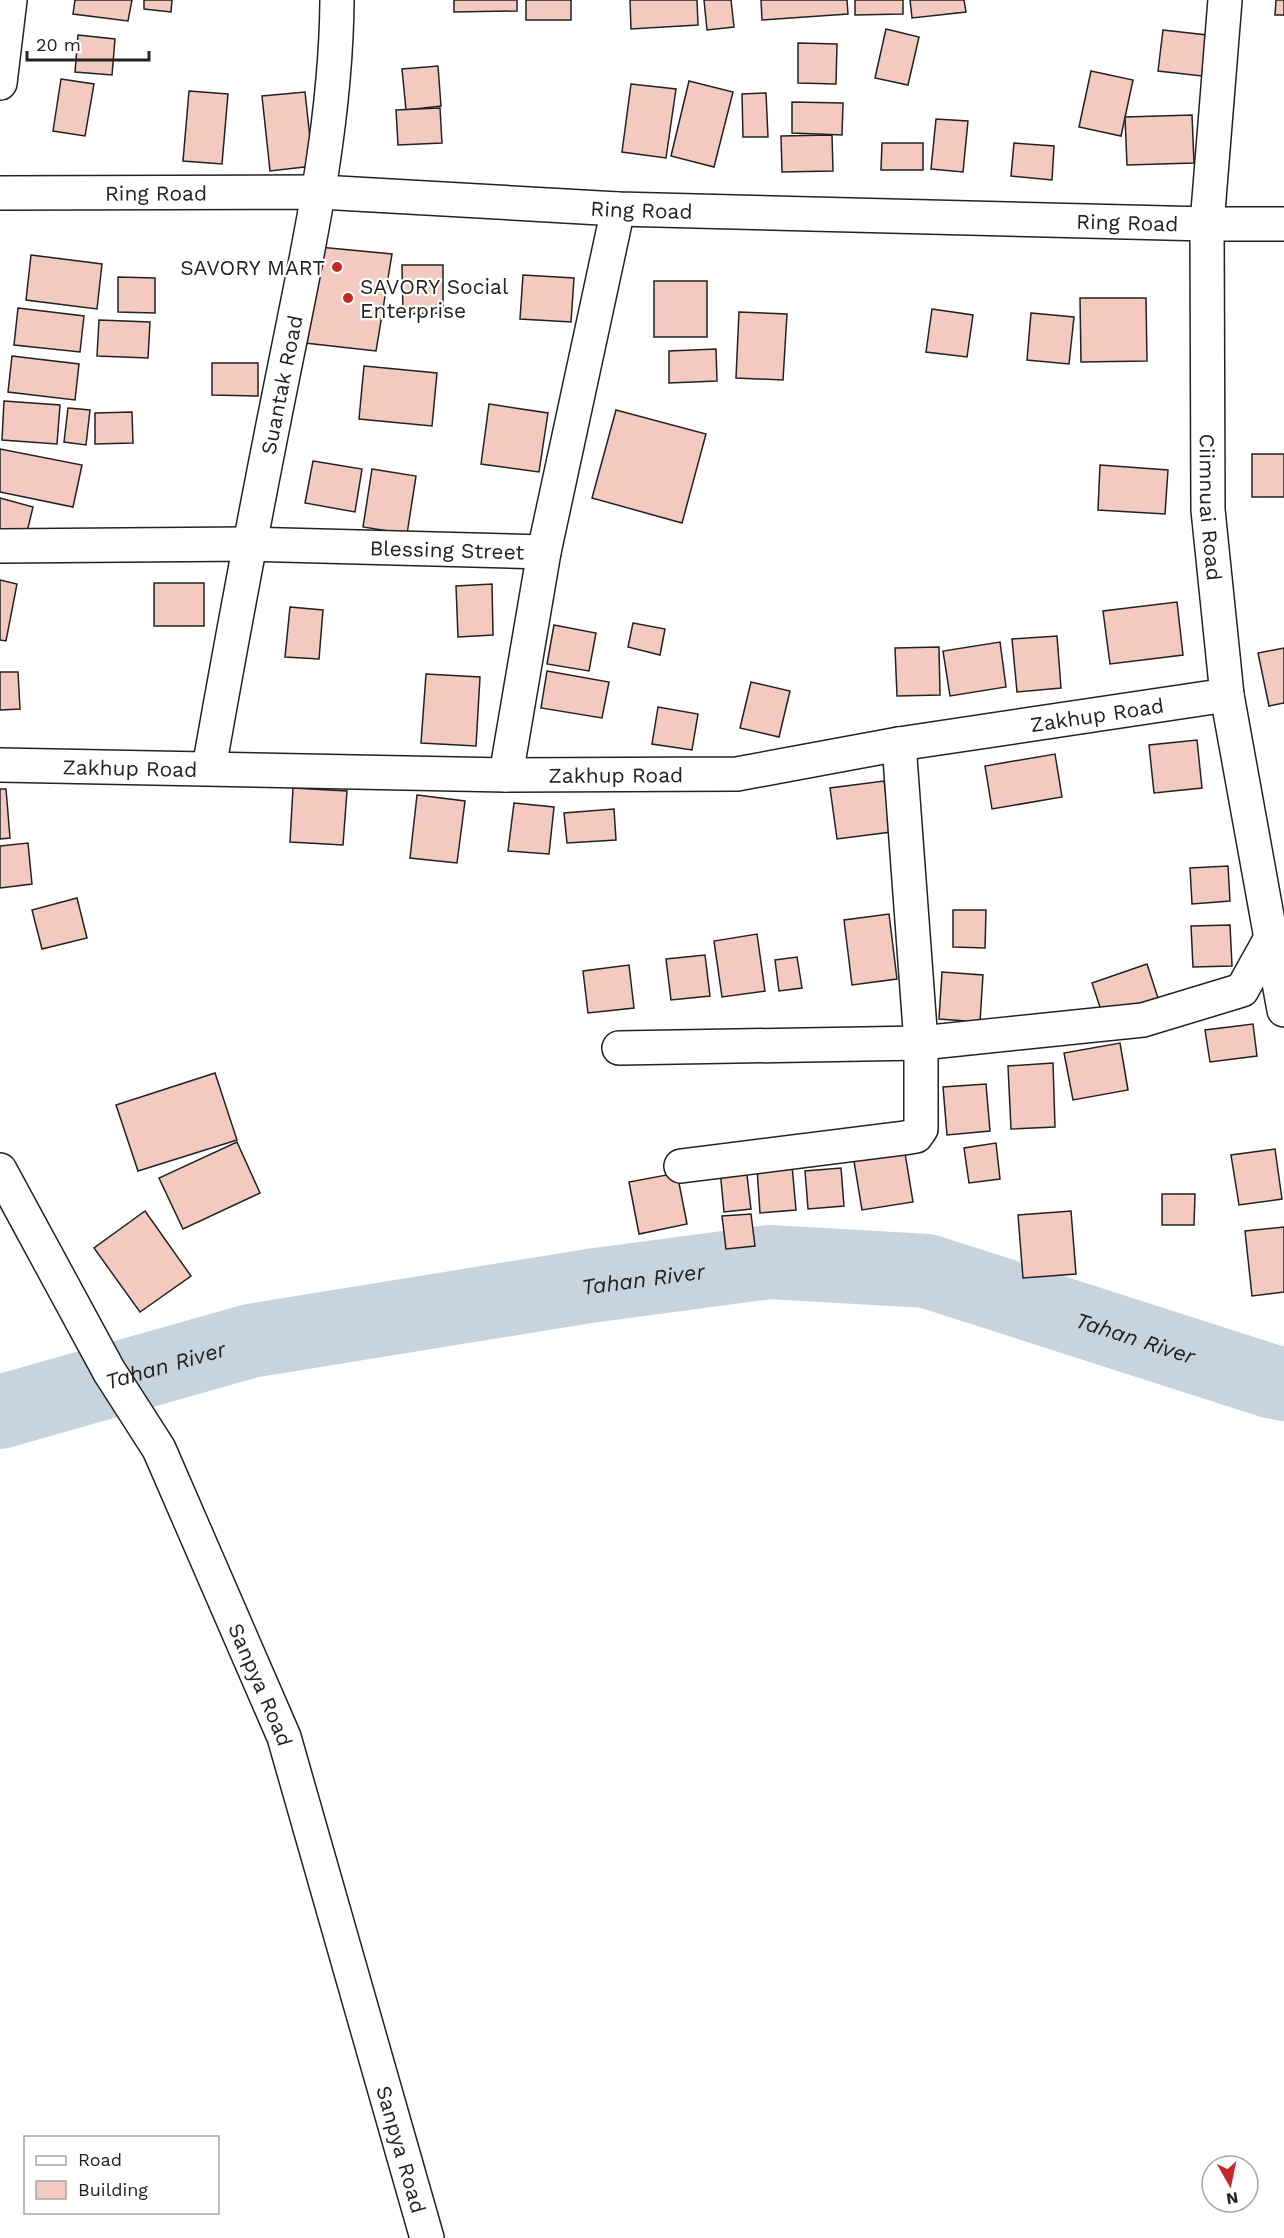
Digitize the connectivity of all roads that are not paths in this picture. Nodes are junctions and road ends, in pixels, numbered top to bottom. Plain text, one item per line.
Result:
1 (10, 0) edge
2 (337, 0) edge
3 (1225, 0) edge
4 (0, 83) edge
5 (320, 192) junction
6 (0, 193) edge
7 (618, 209) junction
8 (1208, 224) junction
9 (1284, 224) edge
10 (249, 544) junction
11 (0, 546) edge
12 (544, 552) junction
13 (1227, 695) junction
14 (898, 744) junction
15 (0, 765) edge
16 (209, 768) junction
17 (506, 774) junction
18 (1277, 938) edge
19 (1284, 1010) edge
20 (921, 1043) junction
21 (619, 1048) dead end
22 (681, 1166) dead end
23 (0, 1170) edge
24 (427, 2238) edge

1 - 4 street
2 - 5 street, Suantak Road
3 - 8 street, Ciimnuai Road
5 - 6 street, Ring Road
5 - 7 street, Ring Road
5 - 10 street, Suantak Road
7 - 8 street, Ring Road
7 - 12 street, Blessing Street
8 - 9 street, Ring Road
8 - 13 street, Ciimnuai Road
10 - 11 street, Blessing Street
10 - 12 street, Blessing Street
10 - 16 street, Suantak Road
12 - 17 street
13 - 14 street, Zakhup Road
13 - 18 street, Ciimnuai Road
14 - 17 street, Zakhup Road
14 - 20 street
15 - 16 street, Zakhup Road
16 - 17 street, Zakhup Road
18 - 19 street, Ciimnuai Road
18 - 20 street
20 - 21 street
20 - 22 street
23 - 24 street, Sanpya Road

